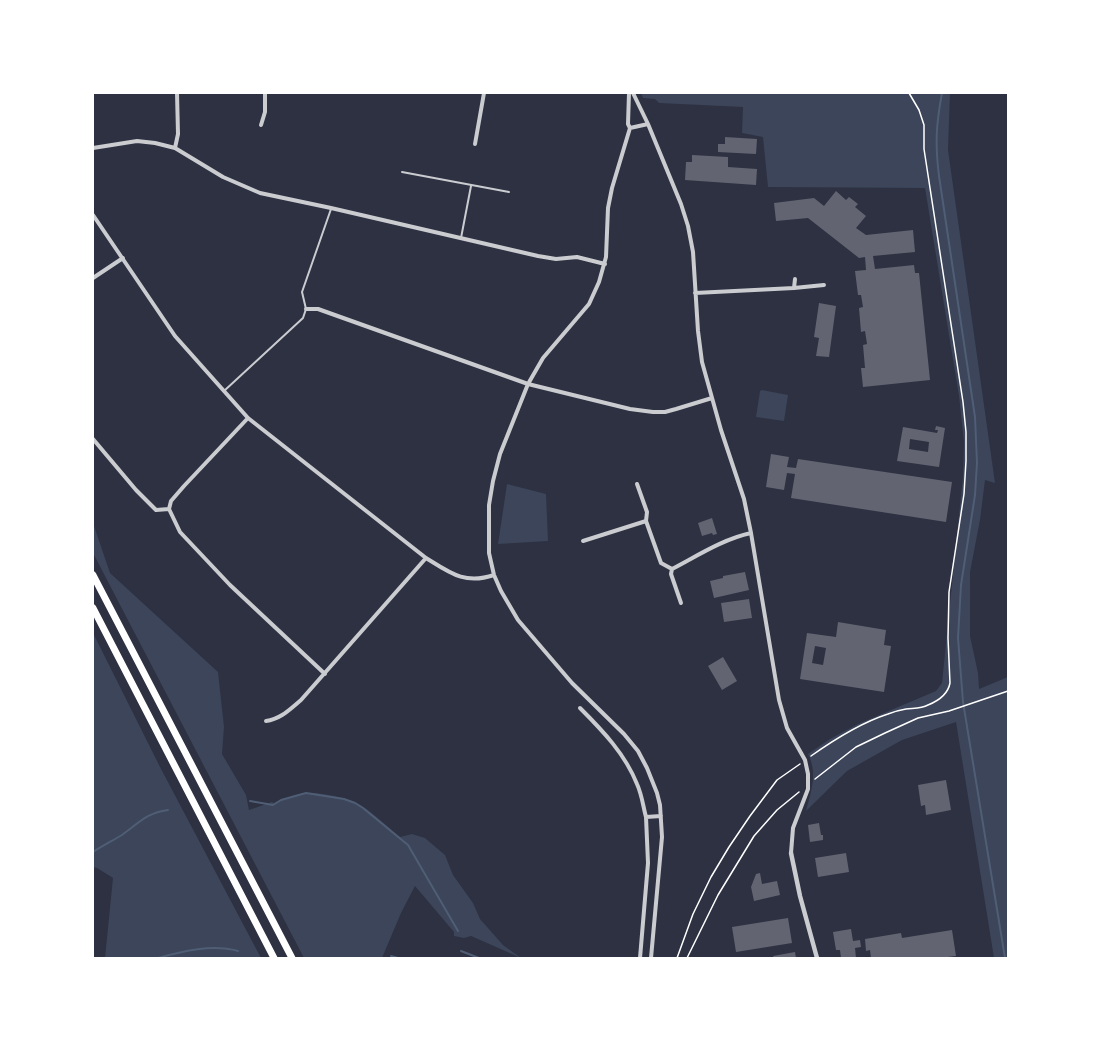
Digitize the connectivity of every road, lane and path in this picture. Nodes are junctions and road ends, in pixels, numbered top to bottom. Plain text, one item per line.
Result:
1 (177, 93) edge
2 (265, 93) edge
3 (484, 93) edge
4 (631, 93) edge
5 (909, 93) edge
6 (648, 124) junction
7 (261, 125) dead end
8 (630, 128) junction
9 (476, 144) dead end
10 (93, 148) edge
11 (175, 148) junction
12 (402, 172) dead end
13 (471, 186) junction
14 (508, 192) dead end
15 (331, 208) junction
16 (93, 215) edge
17 (461, 238) junction
18 (123, 258) junction
19 (605, 264) junction
20 (93, 278) edge
21 (795, 279) dead end
22 (824, 285) dead end
23 (794, 288) junction
24 (696, 293) junction
25 (306, 309) junction
26 (528, 384) junction
27 (224, 391) junction
28 (712, 398) junction
29 (248, 418) junction
30 (93, 439) edge
31 (637, 484) dead end
32 (169, 509) junction
33 (646, 521) junction
34 (751, 533) junction
35 (583, 541) dead end
36 (426, 558) junction
37 (672, 569) junction
38 (93, 575) edge
39 (494, 575) junction
40 (681, 603) dead end
41 (93, 608) edge
42 (325, 674) junction
43 (1008, 691) edge
44 (580, 708) dead end
45 (266, 721) dead end
46 (805, 760) junction
47 (820, 775) dead end
48 (786, 802) dead end
49 (661, 816) junction
50 (646, 817) junction
51 (791, 853) joint
52 (274, 958) edge
53 (292, 958) edge
54 (640, 958) edge
55 (651, 958) edge
56 (677, 958) edge
57 (687, 958) edge
58 (817, 958) edge

1 - 11 street
2 - 7 street
3 - 9 street
4 - 6 street
4 - 8 street
5 - 46 path
6 - 8 street
6 - 24 street
8 - 19 street
10 - 11 street
11 - 15 street
12 - 13 lane
13 - 14 lane
13 - 17 lane
15 - 17 street
15 - 25 lane
16 - 18 street
17 - 19 street
18 - 20 street
18 - 27 street
19 - 26 street
21 - 23 street
22 - 23 street
23 - 24 street
24 - 28 street
25 - 26 street
25 - 27 lane
26 - 28 street
26 - 39 street
27 - 29 street
28 - 34 street
29 - 32 street
29 - 36 street
30 - 32 street
31 - 33 street
32 - 42 street
33 - 35 street
33 - 37 street
34 - 37 street
34 - 46 street
36 - 39 street
36 - 42 street
37 - 40 street
38 - 53 highway
39 - 49 street
41 - 52 highway
42 - 45 street
43 - 47 path
44 - 50 street
46 - 51 street
46 - 56 path
48 - 57 path
49 - 50 street
49 - 55 street
50 - 54 street
51 - 58 street

